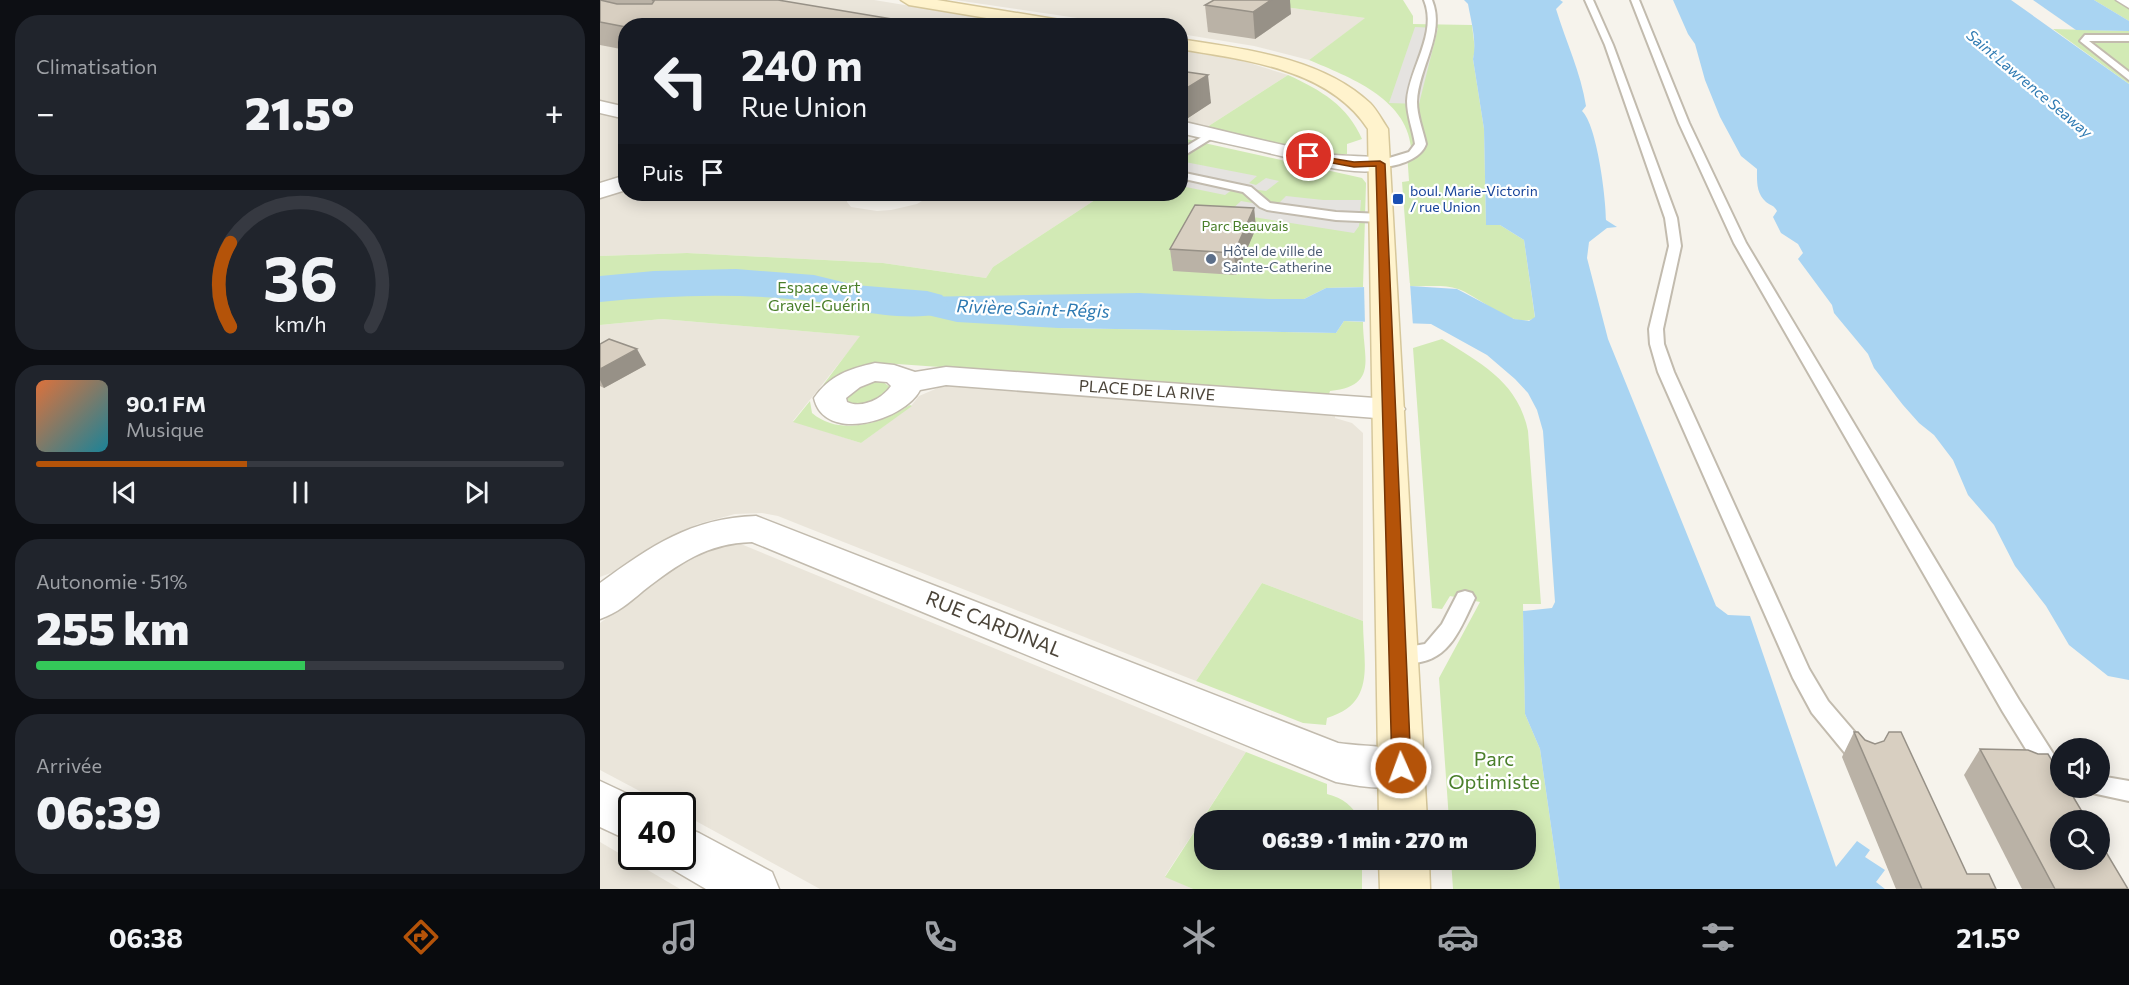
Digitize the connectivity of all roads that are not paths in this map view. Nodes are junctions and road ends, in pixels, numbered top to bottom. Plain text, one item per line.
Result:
1 (1428, 0) edge
2 (1589, 0) edge
3 (1635, 0) edge
4 (2124, 0) edge
5 (920, 1) edge
6 (2129, 3) edge
7 (1019, 18) edge
8 (2129, 38) edge
9 (1188, 45) edge
10 (2129, 76) edge
11 (600, 107) edge
12 (618, 111) edge
13 (1188, 129) edge
14 (1210, 135) junction
15 (1188, 150) edge
16 (1380, 164) junction
17 (1188, 177) edge
18 (618, 185) edge
19 (600, 191) edge
20 (1383, 218) junction
21 (907, 384) dead end
22 (1389, 409) junction
23 (1465, 598) dead end
24 (600, 604) edge
25 (1397, 656) junction
26 (1862, 757) edge
27 (2021, 767) edge
28 (1401, 768) junction
29 (2050, 768) edge
30 (2050, 781) edge
31 (2110, 787) edge
32 (2129, 791) edge
33 (600, 802) edge
34 (1403, 810) edge
35 (618, 812) edge
36 (696, 857) edge
37 (1404, 870) edge
38 (754, 889) edge
39 (1405, 889) edge

1 - 16 lane
2 - 26 lane
3 - 29 lane
4 - 6 street
5 - 7 street
8 - 10 lane
9 - 16 street
11 - 12 street
13 - 14 street
14 - 15 lane
14 - 16 street
16 - 20 street
17 - 20 lane
18 - 19 street
20 - 22 street
21 - 22 street, PLACE DE LA RIVE
22 - 25 street
23 - 25 lane
24 - 28 street, RUE CARDINAL
25 - 28 street
27 - 30 lane
28 - 34 street
31 - 32 lane
33 - 35 street
36 - 38 street
37 - 39 street

